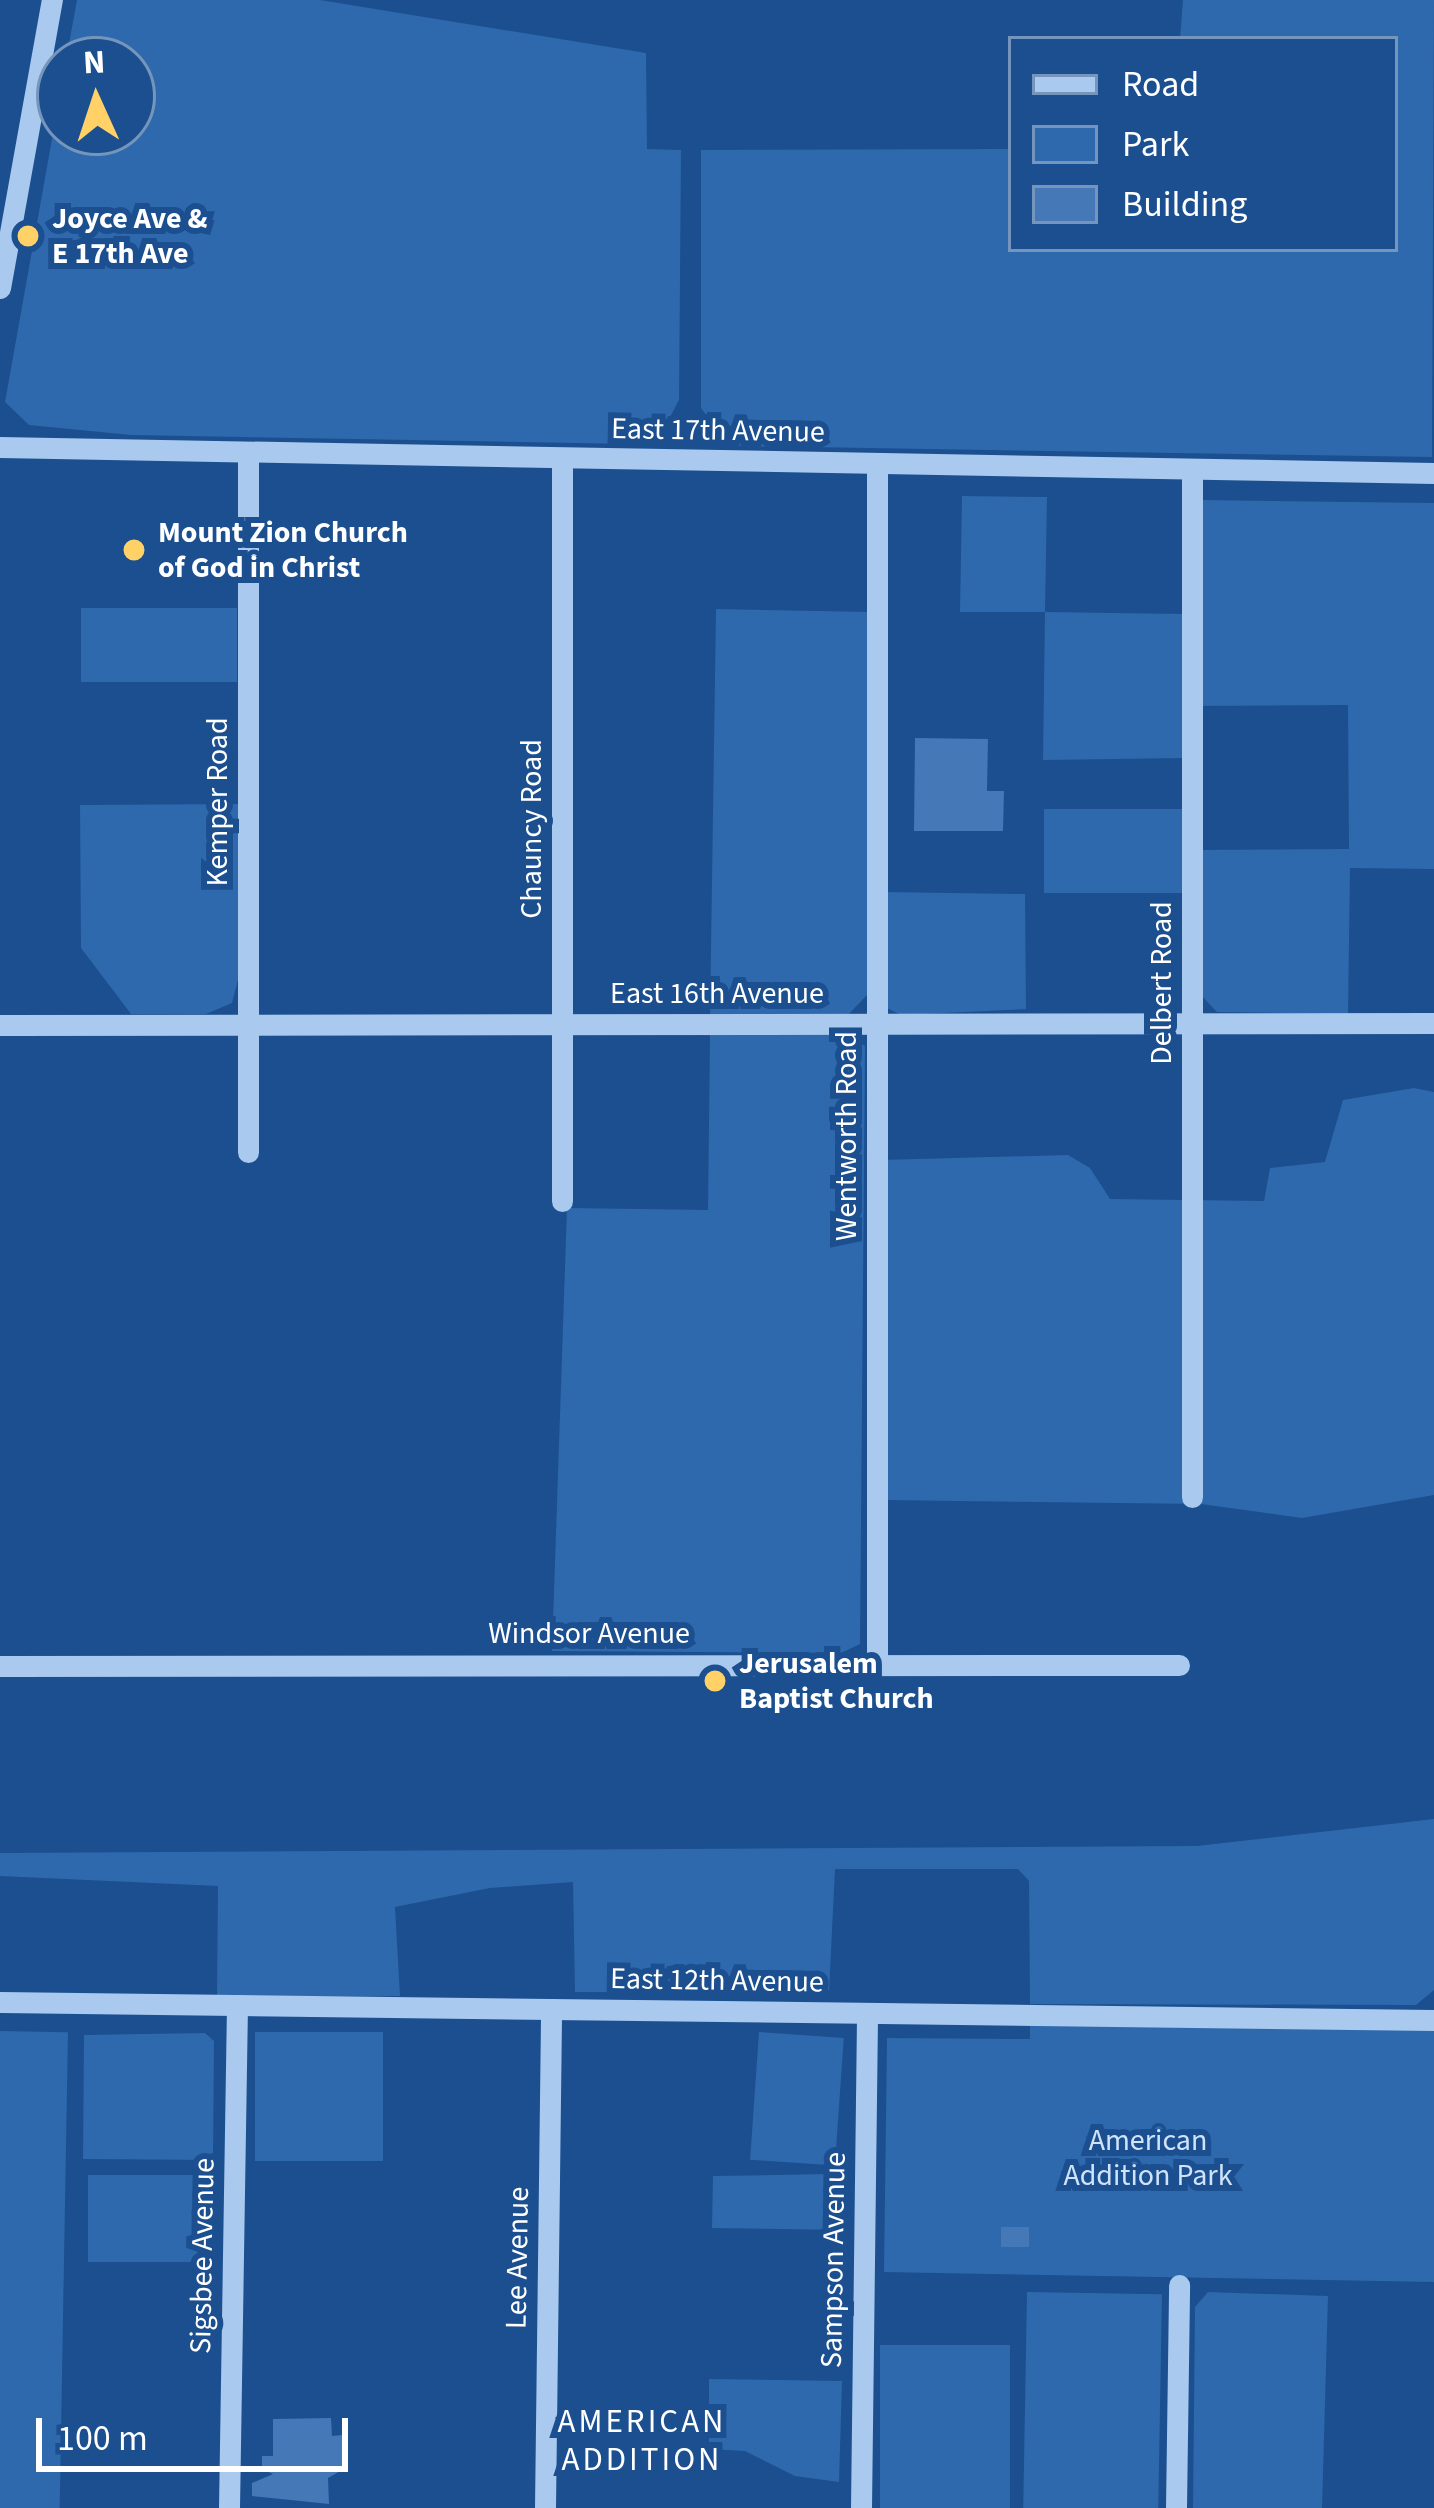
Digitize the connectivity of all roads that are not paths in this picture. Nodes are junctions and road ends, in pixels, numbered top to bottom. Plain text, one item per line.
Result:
1 (52, 0) edge
2 (0, 287) edge
3 (0, 447) edge
4 (248, 453) junction
5 (562, 458) junction
6 (877, 464) junction
7 (1192, 469) junction
8 (1434, 473) edge
9 (1434, 1023) edge
10 (562, 1024) junction
11 (878, 1024) junction
12 (1192, 1024) junction
13 (0, 1025) edge
14 (248, 1025) junction
15 (248, 1152) dead end
16 (562, 1201) dead end
17 (1192, 1497) dead end
18 (878, 1663) junction
19 (1179, 1665) dead end
20 (0, 1666) edge
21 (0, 2002) edge
22 (237, 2006) junction
23 (551, 2009) junction
24 (867, 2013) junction
25 (1434, 2020) edge
26 (1179, 2285) dead end
27 (229, 2508) edge
28 (545, 2508) edge
29 (861, 2508) edge
30 (1176, 2508) edge

1 - 2 street
3 - 4 street, East 17th Avenue
4 - 5 street, East 17th Avenue
4 - 14 street, Kemper Road
5 - 6 street, East 17th Avenue
5 - 10 street, Chauncy Road
6 - 7 street, East 17th Avenue
6 - 11 street, Wentworth Road
7 - 8 street, East 17th Avenue
7 - 12 street, Delbert Road
9 - 12 street, East 16th Avenue
10 - 11 street, East 16th Avenue
10 - 14 street, East 16th Avenue
10 - 16 street, Chauncy Road
11 - 12 street, East 16th Avenue
11 - 18 street, Wentworth Road
12 - 17 street, Delbert Road
13 - 14 street, East 16th Avenue
14 - 15 street, Kemper Road
18 - 19 street, Windsor Avenue
18 - 20 street, Windsor Avenue
21 - 22 street, East 12th Avenue
22 - 23 street, East 12th Avenue
22 - 27 street, Sigsbee Avenue
23 - 24 street, East 12th Avenue
23 - 28 street, Lee Avenue
24 - 25 street, East 12th Avenue
24 - 29 street, Sampson Avenue
26 - 30 street

